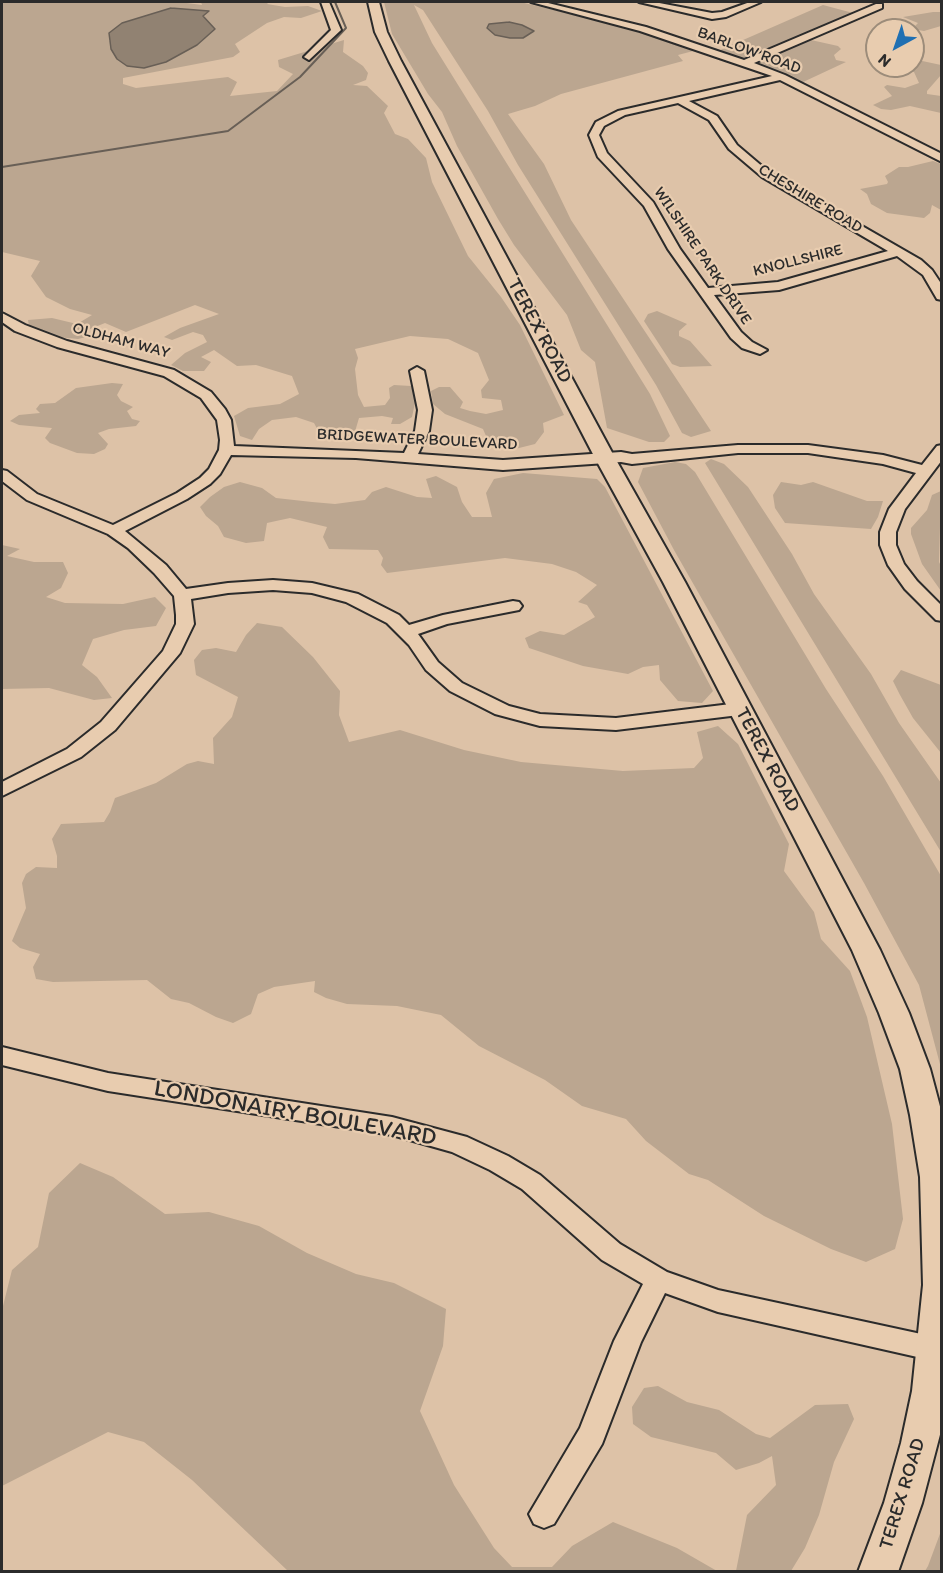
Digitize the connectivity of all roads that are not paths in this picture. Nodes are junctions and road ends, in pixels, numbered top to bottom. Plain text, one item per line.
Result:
1 (325, 2) edge
2 (373, 2) edge
3 (535, 2) edge
4 (643, 2) edge
5 (757, 2) edge
6 (589, 4) dead end
7 (879, 6) dead end
8 (572, 10) junction
9 (309, 57) dead end
10 (746, 63) junction
11 (782, 77) junction
12 (679, 100) junction
13 (940, 141) dead end
14 (924, 149) junction
15 (942, 159) edge
16 (898, 252) junction
17 (704, 292) junction
18 (942, 296) edge
19 (2, 317) edge
20 (760, 350) dead end
21 (417, 371) dead end
22 (942, 449) edge
23 (226, 450) junction
24 (613, 457) junction
25 (409, 458) junction
26 (929, 467) junction
27 (2, 474) edge
28 (114, 531) junction
29 (182, 595) junction
30 (513, 606) dead end
31 (942, 616) edge
32 (406, 632) junction
33 (739, 709) junction
34 (2, 790) edge
35 (3, 1060) edge
36 (658, 1280) junction
37 (935, 1349) junction
38 (544, 1514) dead end
39 (878, 1572) edge

1 - 9 street
2 - 24 main road, TEREX ROAD
3 - 8 street, BARLOW ROAD
4 - 5 street
6 - 8 street
7 - 10 street
8 - 10 street, BARLOW ROAD
10 - 11 street, BARLOW ROAD
11 - 12 street, WILSHIRE PARK DRIVE
11 - 14 street, BARLOW ROAD
12 - 16 street, CHESHIRE ROAD
12 - 17 street, WILSHIRE PARK DRIVE
13 - 14 street
14 - 15 street, BARLOW ROAD
16 - 17 street, KNOLLSHIRE
16 - 18 street, CHESHIRE ROAD
17 - 20 street, WILSHIRE PARK DRIVE
19 - 23 street, OLDHAM WAY
21 - 25 street
22 - 26 street
23 - 25 street, BRIDGEWATER BOULEVARD
23 - 28 street
24 - 25 street, BRIDGEWATER BOULEVARD
24 - 26 street, BRIDGEWATER BOULEVARD
24 - 33 main road, TEREX ROAD
26 - 31 street
27 - 28 street
28 - 29 street
29 - 32 street
29 - 34 street
30 - 32 street
32 - 33 street
33 - 37 main road, TEREX ROAD
35 - 36 street, LONDONAIRY BOULEVARD
36 - 37 street, LONDONAIRY BOULEVARD
36 - 38 street
37 - 39 main road, TEREX ROAD

